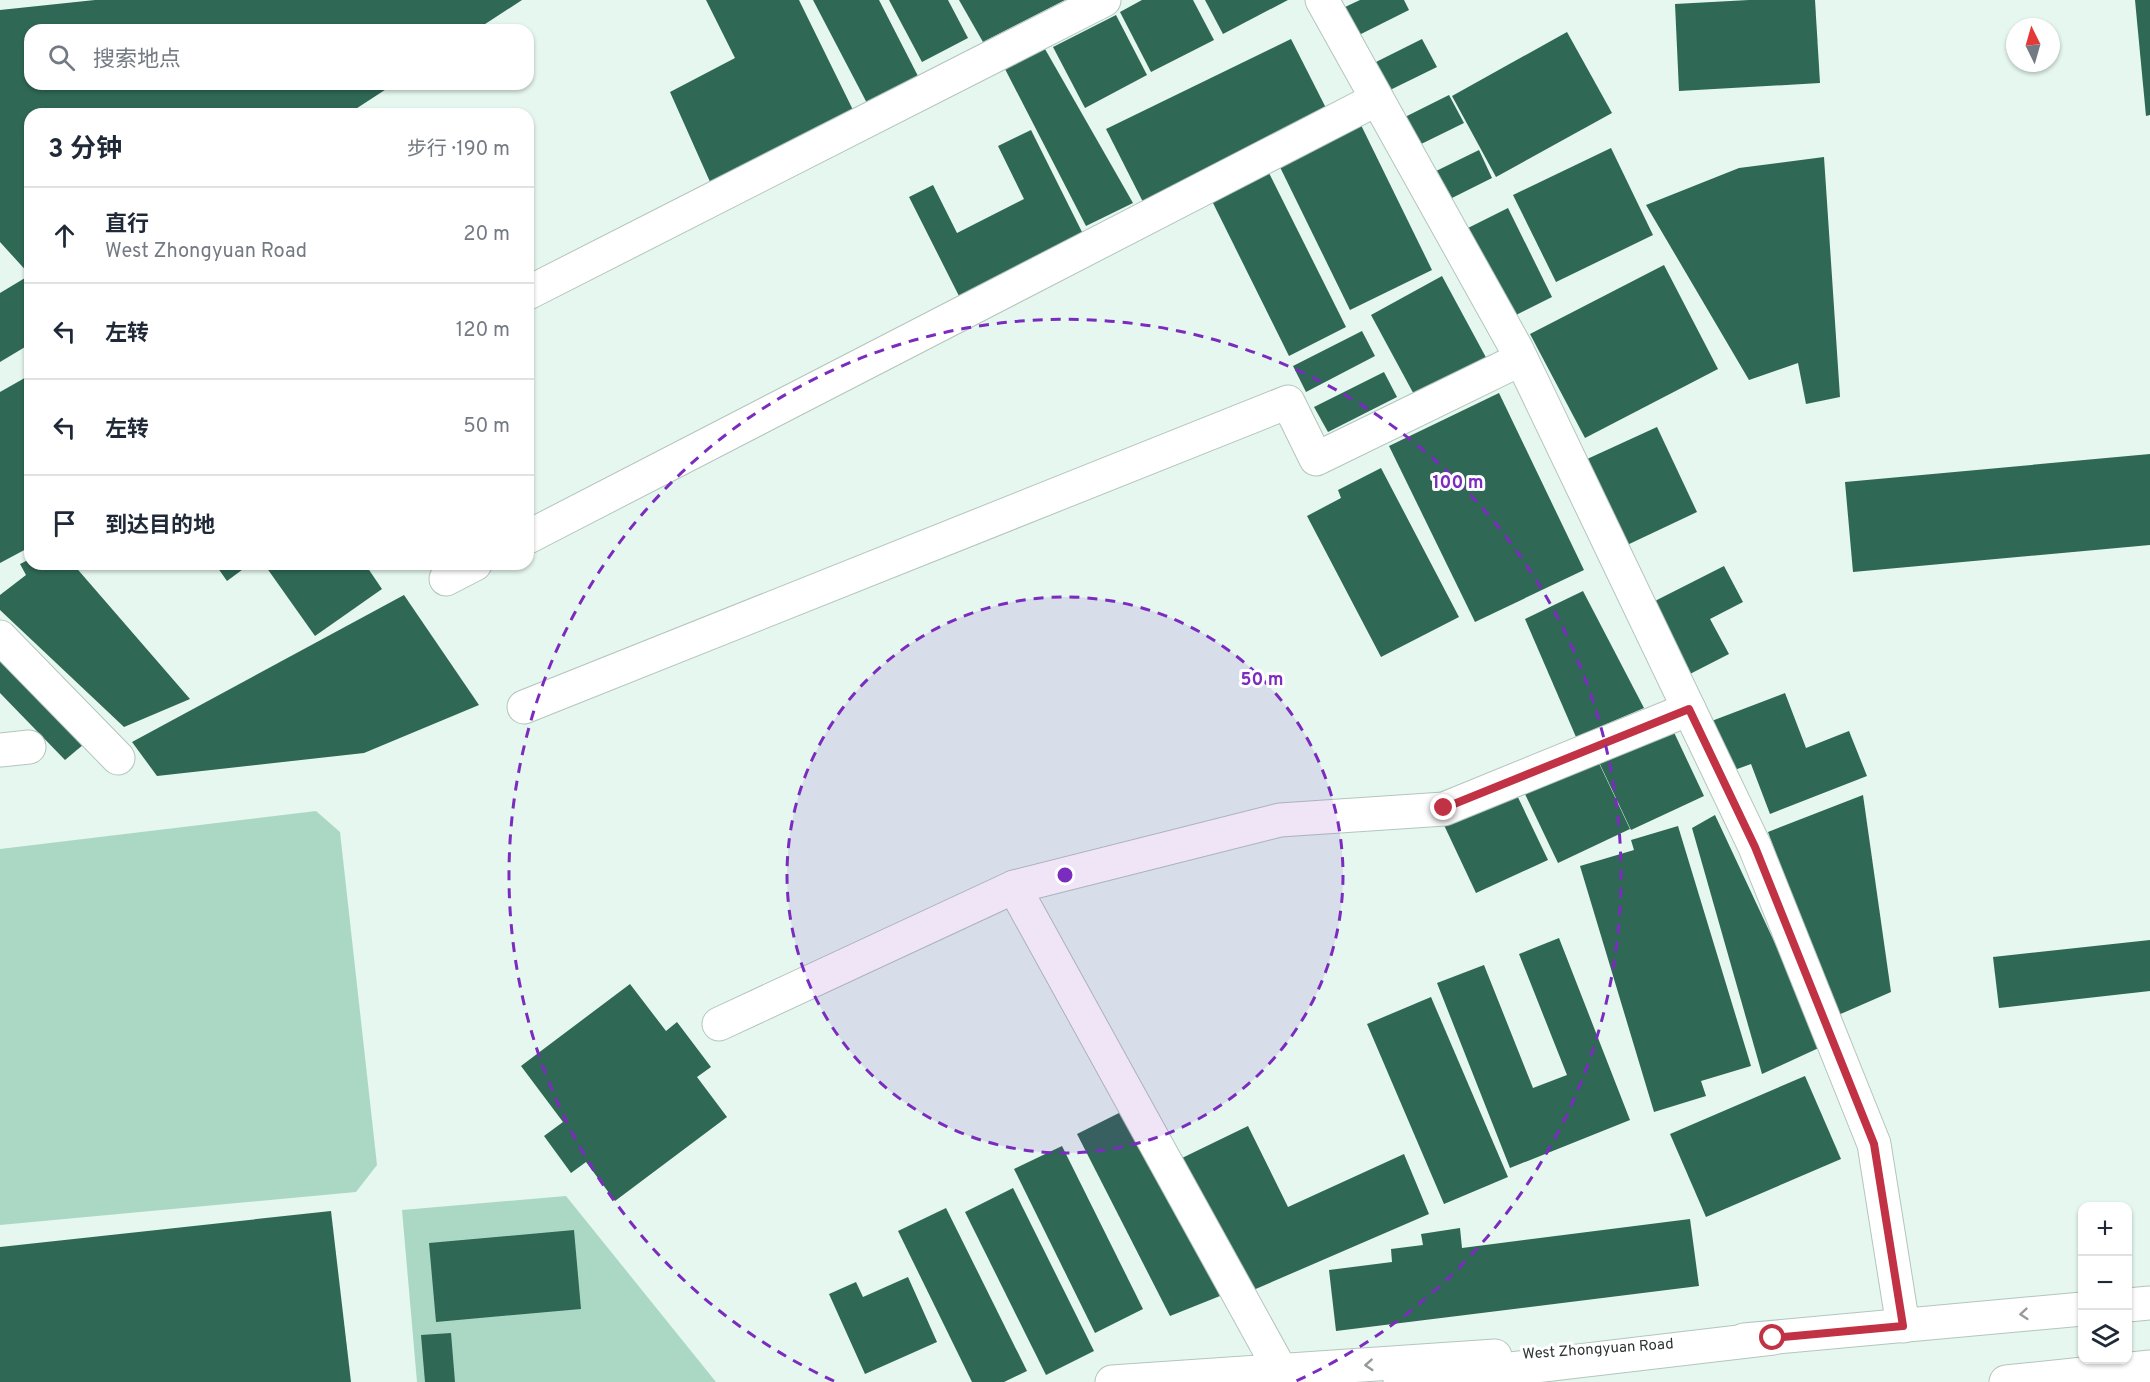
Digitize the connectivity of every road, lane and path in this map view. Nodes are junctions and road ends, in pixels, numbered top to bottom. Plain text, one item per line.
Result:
1 (1104, 0) edge
2 (1322, 0) edge
3 (1377, 99) junction
4 (534, 290) edge
5 (1521, 359) junction
6 (534, 534) edge
7 (463, 570) edge
8 (446, 579) dead end
9 (0, 638) edge
10 (524, 707) dead end
11 (1689, 709) junction
12 (118, 758) dead end
13 (1014, 887) junction
14 (719, 1024) dead end
15 (2150, 1303) edge
16 (2132, 1305) edge
17 (2078, 1309) edge
18 (1903, 1326) junction
19 (1773, 1338) junction
20 (2150, 1367) edge
21 (1281, 1371) junction
22 (1112, 1382) edge
23 (1401, 1382) edge
24 (2006, 1382) edge

1 - 4 main road
2 - 3 main road
3 - 5 main road
3 - 6 main road
5 - 10 main road
5 - 11 main road
7 - 8 main road
9 - 12 main road
11 - 13 main road
11 - 18 main road
13 - 14 main road
13 - 21 main road
15 - 16 main road
17 -> 18 main road, West Zhongyuan Road
18 - 19 main road, West Zhongyuan Road
19 -> 21 main road, West Zhongyuan Road
19 - 23 main road
20 - 24 main road
21 - 22 main road, West Zhongyuan Road

